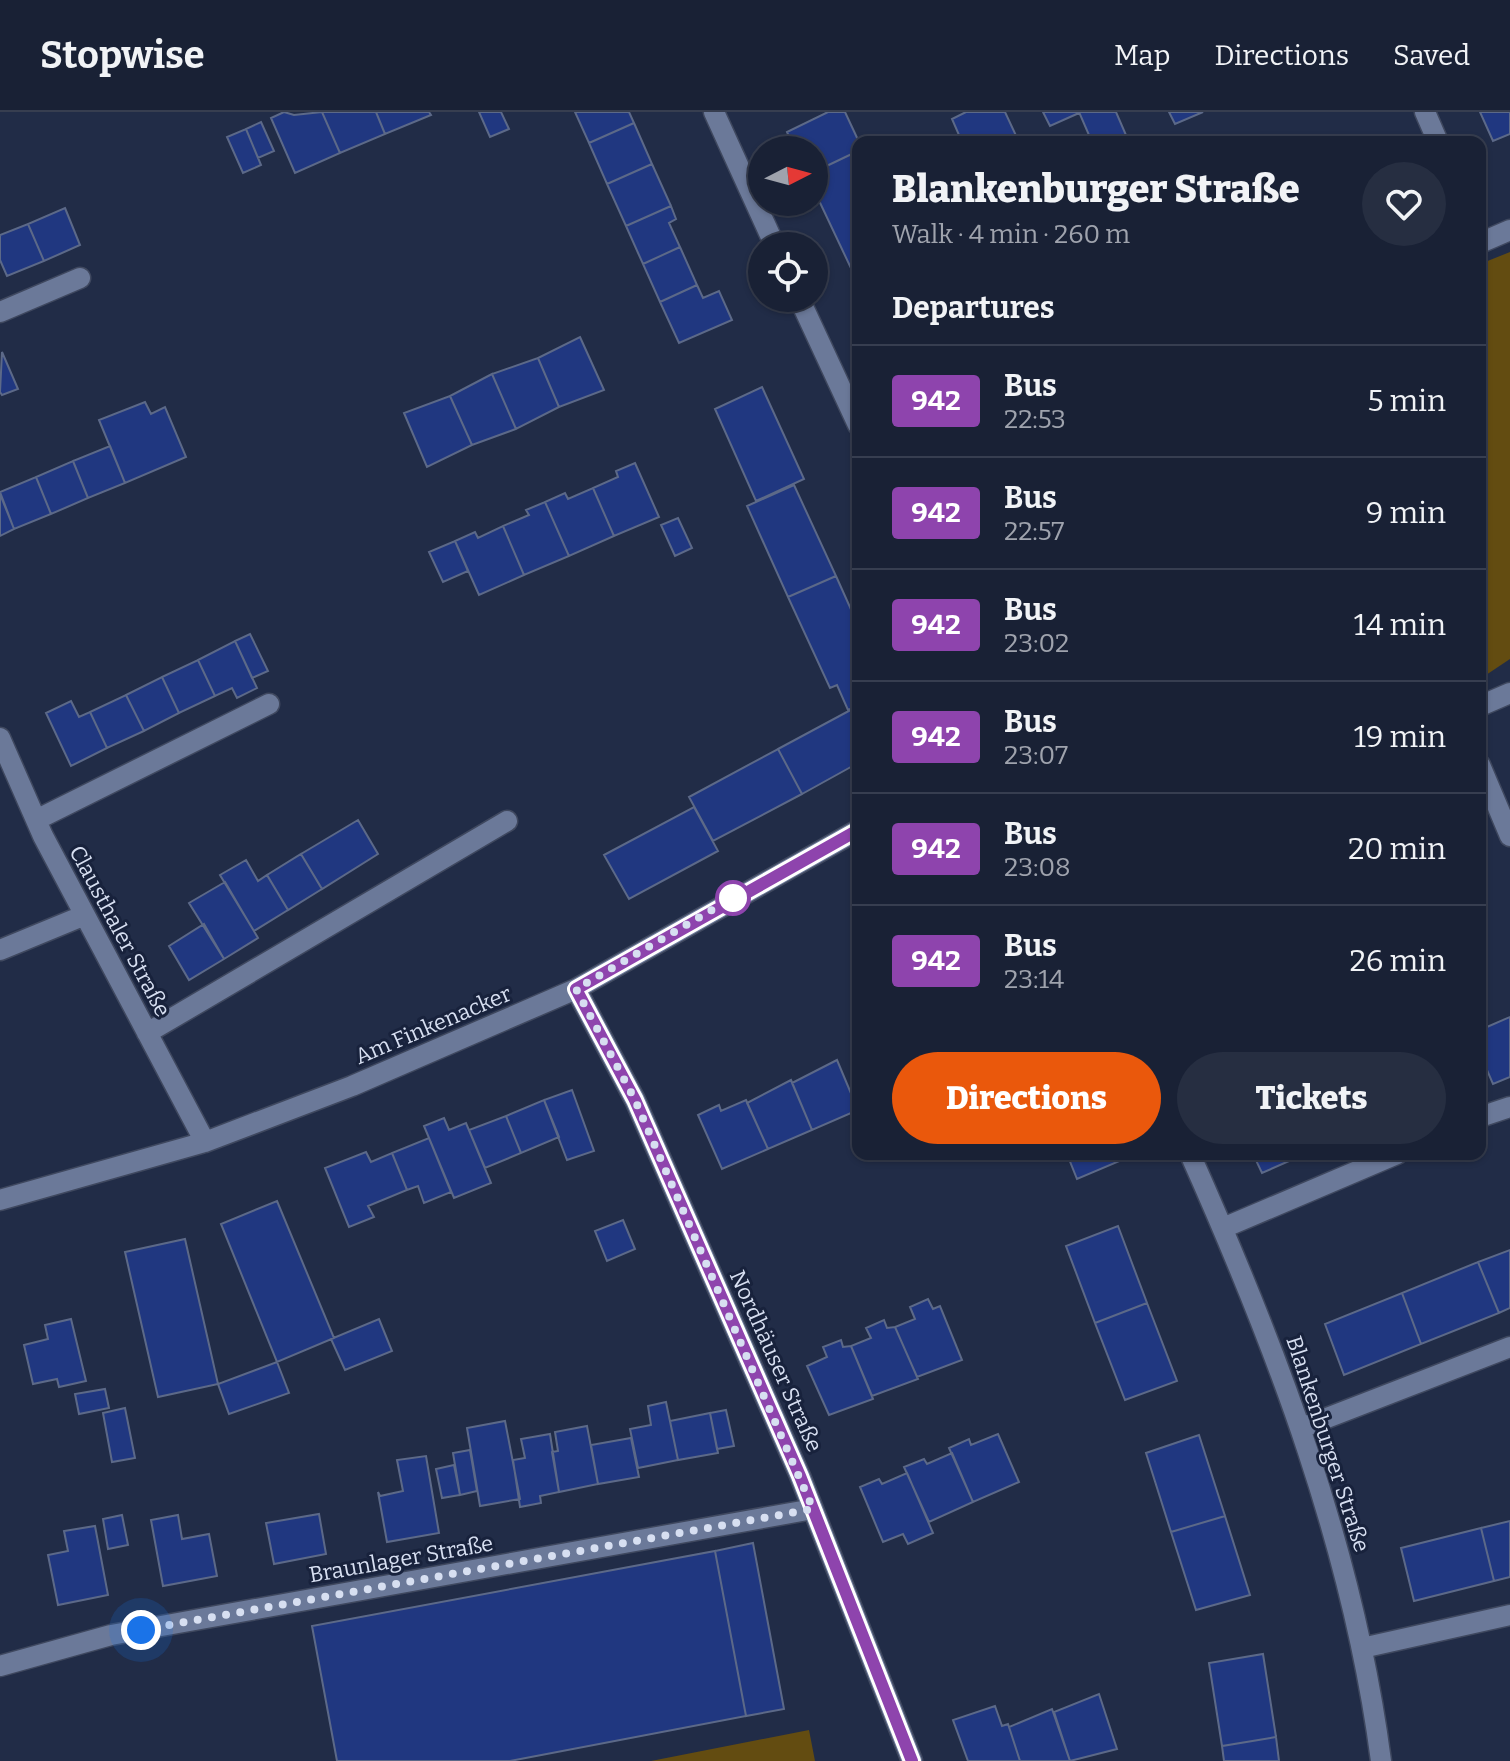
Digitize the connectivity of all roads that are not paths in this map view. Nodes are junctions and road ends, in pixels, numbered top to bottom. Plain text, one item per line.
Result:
1 (714, 112) edge
2 (1425, 112) edge
3 (1435, 136) edge
4 (1510, 230) edge
5 (769, 232) edge
6 (1486, 237) edge
7 (80, 278) dead end
8 (0, 312) edge
9 (806, 312) edge
10 (852, 412) edge
11 (1510, 693) edge
12 (1486, 703) edge
13 (269, 704) dead end
14 (0, 738) edge
15 (1486, 779) edge
16 (36, 820) junction
17 (507, 821) dead end
18 (852, 833) edge
19 (1510, 836) edge
20 (85, 915) junction
21 (0, 950) edge
22 (576, 989) junction
23 (147, 1033) junction
24 (1510, 1107) edge
25 (1486, 1115) edge
26 (205, 1142) junction
27 (1193, 1160) edge
28 (1383, 1160) edge
29 (0, 1200) edge
30 (1223, 1228) junction
31 (1510, 1347) edge
32 (1301, 1428) junction
33 (813, 1509) junction
34 (1510, 1615) edge
35 (1362, 1648) junction
36 (0, 1666) edge
37 (912, 1761) edge
38 (1381, 1761) edge

1 - 5 street
2 - 3 street
4 - 6 street
7 - 8 street
9 - 10 street
11 - 12 street
13 - 16 street
14 - 16 street, Clausthaler Straße
15 - 19 street
16 - 20 street, Clausthaler Straße
17 - 23 street
18 - 22 street, Am Finkenacker
20 - 21 street
20 - 23 street, Clausthaler Straße
22 - 26 street, Am Finkenacker
22 - 33 street, Nordhäuser Straße
23 - 26 street, Clausthaler Straße
24 - 25 street
26 - 29 street, Am Finkenacker
27 - 30 street, Blankenburger Straße
28 - 30 street
30 - 32 street, Blankenburger Straße
31 - 32 street
32 - 35 street, Blankenburger Straße
33 - 36 street, Braunlager Straße
33 - 37 street, Nordhäuser Straße
34 - 35 street
35 - 38 street, Blankenburger Straße

